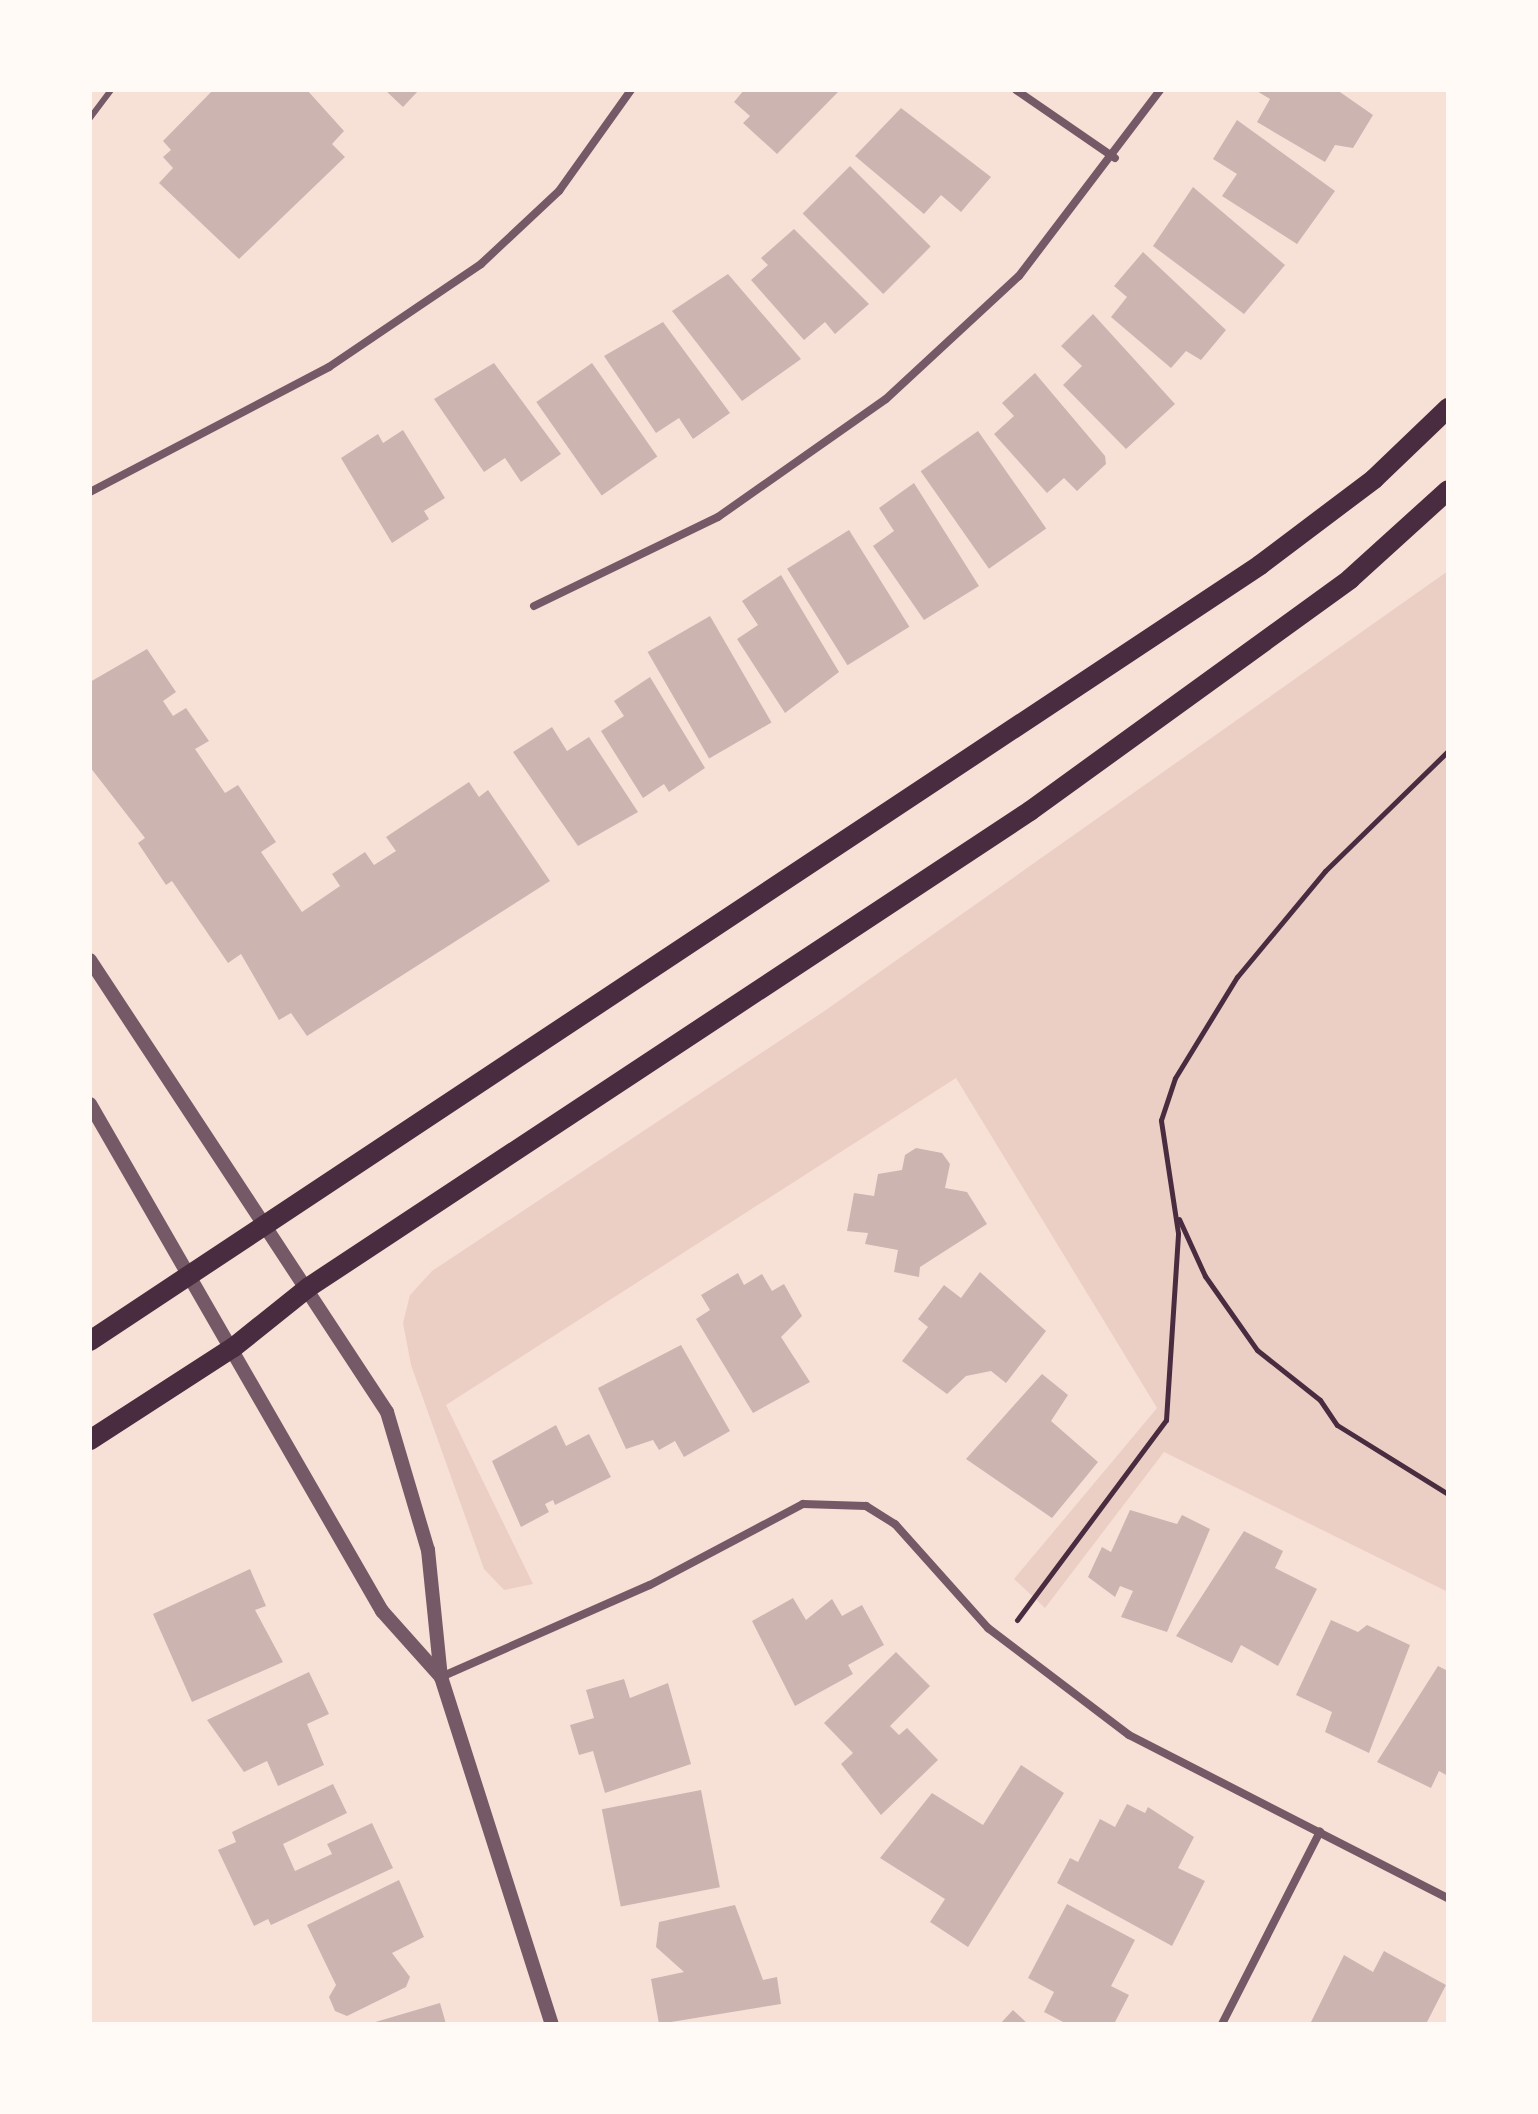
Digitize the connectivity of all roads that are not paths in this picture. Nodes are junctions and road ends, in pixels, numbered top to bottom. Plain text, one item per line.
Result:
1 (111, 90) edge
2 (631, 90) edge
3 (1016, 90) edge
4 (1160, 90) edge
5 (90, 118) edge
6 (1115, 158) junction
7 (1448, 408) edge
8 (1448, 490) edge
9 (90, 492) edge
10 (534, 606) dead end
11 (90, 960) edge
12 (90, 1104) edge
13 (261, 1221) junction
14 (190, 1275) junction
15 (309, 1287) junction
16 (90, 1341) edge
17 (234, 1347) junction
18 (90, 1440) edge
19 (441, 1677) junction
20 (1320, 1832) junction
21 (1448, 1898) edge
22 (552, 2024) edge
23 (1222, 2024) edge

1 - 5 lane
2 - 9 street
3 - 6 street
4 - 6 street
6 - 10 street
7 - 13 main road
8 - 15 main road
11 - 13 street
12 - 14 street
13 - 14 main road
13 - 15 street
14 - 16 main road
14 - 17 street
15 - 17 main road
15 - 19 street
17 - 18 main road
17 - 19 street
19 - 20 street
19 - 22 street
20 - 21 street
20 - 23 street

